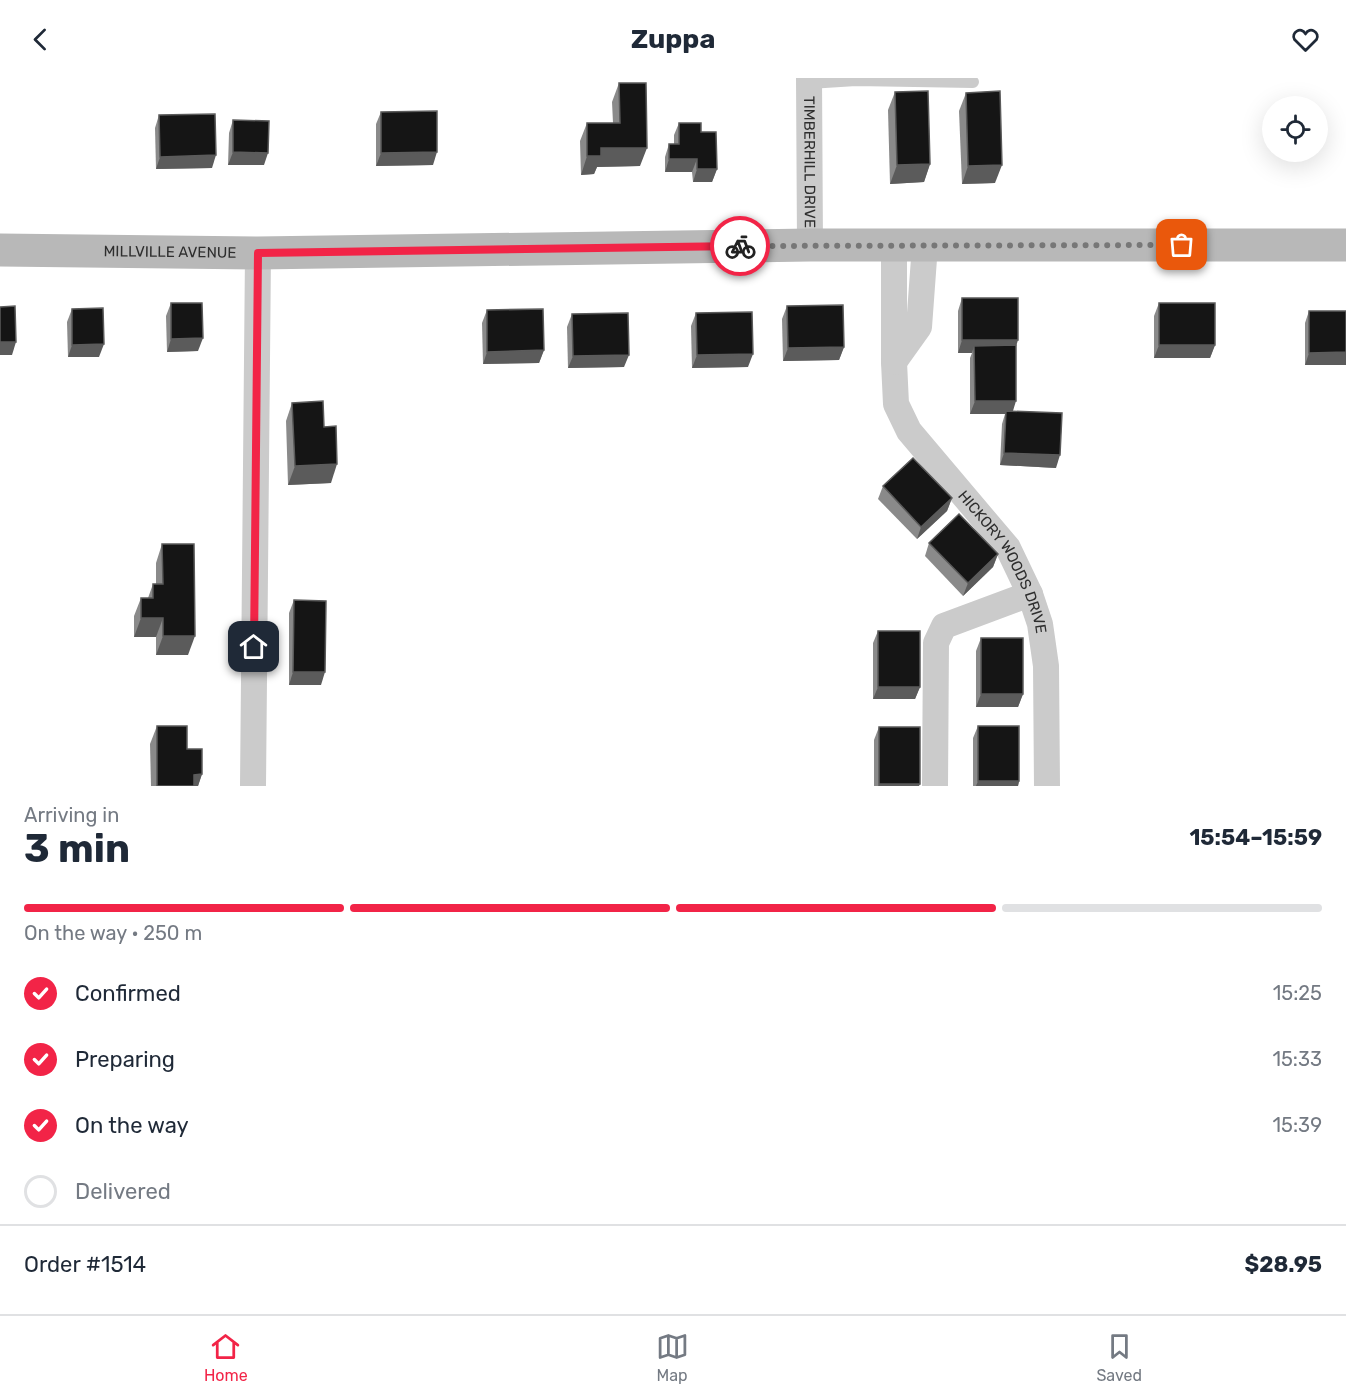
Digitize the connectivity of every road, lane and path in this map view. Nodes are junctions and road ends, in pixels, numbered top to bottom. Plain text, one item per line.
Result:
1 (809, 80) edge
2 (973, 82) dead end
3 (810, 245) junction
4 (909, 245) junction
5 (1346, 245) edge
6 (0, 250) edge
7 (258, 253) junction
8 (1030, 594) junction
9 (253, 786) edge
10 (935, 786) edge
11 (1047, 786) edge

1 - 2 lane
1 - 3 street, TIMBERHILL DRIVE
3 - 4 main road, MILLVILLE AVENUE
3 - 7 main road, MILLVILLE AVENUE
4 - 5 main road, MILLVILLE AVENUE
4 - 8 street, HICKORY WOODS DRIVE
6 - 7 main road, MILLVILLE AVENUE
7 - 9 street
8 - 10 street
8 - 11 street, HICKORY WOODS DRIVE

